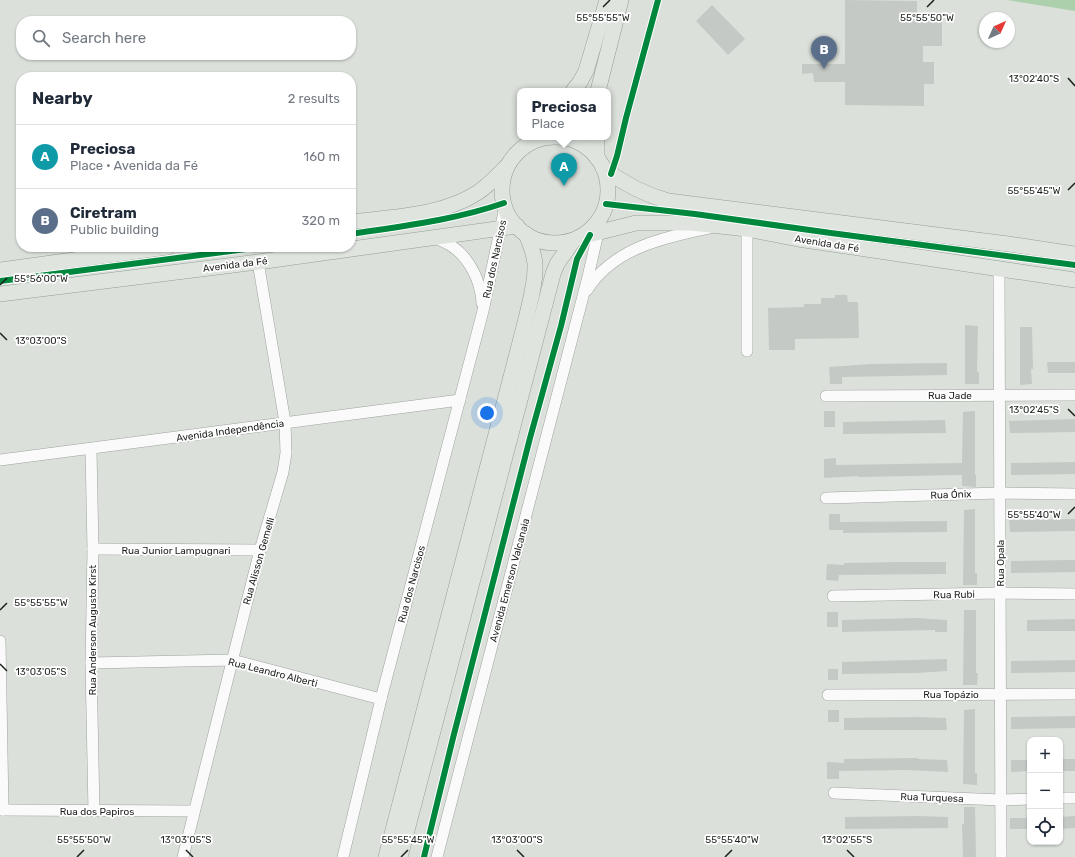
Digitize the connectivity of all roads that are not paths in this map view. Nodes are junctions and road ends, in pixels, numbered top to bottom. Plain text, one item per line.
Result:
1 (607, 0) edge
2 (621, 0) edge
3 (575, 88) edge
4 (599, 88) edge
5 (571, 140) edge
6 (597, 140) edge
7 (529, 141) edge
8 (600, 163) junction
9 (509, 164) junction
10 (505, 207) junction
11 (602, 215) junction
12 (356, 221) edge
13 (718, 226) junction
14 (501, 228) junction
15 (747, 229) junction
16 (522, 230) junction
17 (598, 233) junction
18 (939, 236) junction
19 (433, 237) junction
20 (577, 239) junction
21 (356, 248) edge
22 (1054, 251) junction
23 (131, 252) edge
24 (328, 252) edge
25 (1075, 254) edge
26 (937, 259) junction
27 (258, 262) junction
28 (999, 269) junction
29 (0, 270) edge
30 (1051, 276) junction
31 (1075, 280) edge
32 (0, 294) edge
33 (580, 303) junction
34 (483, 311) junction
35 (747, 351) dead end
36 (1000, 394) junction
37 (1075, 395) edge
38 (826, 396) dead end
39 (460, 400) junction
40 (285, 422) junction
41 (91, 449) junction
42 (0, 460) edge
43 (1000, 493) junction
44 (1075, 494) edge
45 (826, 498) dead end
46 (93, 549) junction
47 (260, 550) junction
48 (1000, 593) junction
49 (1075, 594) edge
50 (833, 596) dead end
51 (0, 641) edge
52 (232, 660) junction
53 (91, 663) junction
54 (1000, 694) junction
55 (1075, 694) edge
56 (828, 695) dead end
57 (381, 699) junction
58 (834, 793) dead end
59 (1063, 798) edge
60 (1075, 798) edge
61 (1027, 799) edge
62 (1001, 800) junction
63 (1, 810) edge
64 (94, 810) junction
65 (194, 811) junction
66 (183, 857) edge
67 (343, 857) edge
68 (386, 857) edge
69 (400, 857) edge
70 (437, 857) edge
71 (1001, 857) edge

1 - 3 main road
2 - 4 main road
5 - 8 main road
6 - 8 main road
7 - 9 main road
8 - 11 main road
8 - 18 main road, Avenida da Fé
9 - 10 main road
9 - 12 main road
10 - 14 street, Rua dos Narcisos
10 - 16 main road
11 - 17 street
11 - 20 main road
13 - 15 main road, Avenida da Fé
13 - 17 main road, Avenida da Fé
13 - 33 street
14 - 16 main road, Avenida da Fé
14 - 19 main road, Avenida da Fé
14 - 34 street, Rua dos Narcisos
15 - 26 main road, Avenida da Fé
15 - 35 street
16 - 20 main road
16 - 68 main road
17 - 20 main road, Avenida da Fé
17 - 33 street
18 - 22 main road, Avenida da Fé
18 - 26 main road
19 - 21 main road, Avenida da Fé
19 - 34 street, Rua dos Narcisos
20 - 69 main road
22 - 25 main road, Avenida da Fé
22 - 30 main road
23 - 29 main road
24 - 27 main road, Avenida da Fé
26 - 28 main road, Avenida da Fé
27 - 32 main road, Avenida da Fé
27 - 40 street, Rua Alisson Gemelli
28 - 30 main road, Avenida da Fé
28 - 36 street, Rua Opala
30 - 31 main road, Avenida da Fé
33 - 70 street, Avenida Emerson Valcanaia
34 - 39 street, Rua dos Narcisos
36 - 37 street, Rua Jade
36 - 38 street, Rua Jade
36 - 43 street, Rua Opala
39 - 40 street, Avenida Independência
39 - 57 street, Rua dos Narcisos
40 - 41 street, Avenida Independência
40 - 47 street, Rua Alisson Gemelli
41 - 42 street, Avenida Independência
41 - 46 street, Rua Anderson Augusto Kirst
43 - 44 street, Rua Ónix
43 - 45 street, Rua Ónix
43 - 48 street, Rua Opala
46 - 47 street, Rua Junior Lampugnari
46 - 53 street, Rua Anderson Augusto Kirst
47 - 52 street, Rua Alisson Gemelli
48 - 49 street, Rua Rubi
48 - 50 street, Rua Rubi
48 - 54 street, Rua Opala
51 - 63 street
52 - 53 street, Rua Leandro Alberti
52 - 57 street, Rua Leandro Alberti
52 - 65 street, Rua Alisson Gemelli
53 - 64 street, Rua Anderson Augusto Kirst
54 - 55 street, Rua Topázio
54 - 56 street, Rua Topázio
54 - 62 street, Rua Opala
57 - 67 street, Rua dos Narcisos
58 - 62 street, Rua Turquesa
59 - 60 street
61 - 62 street, Rua Turquesa
62 - 71 street, Rua Opala
63 - 64 street, Rua dos Papiros
64 - 65 street, Rua dos Papiros
65 - 66 street, Rua Alisson Gemelli

